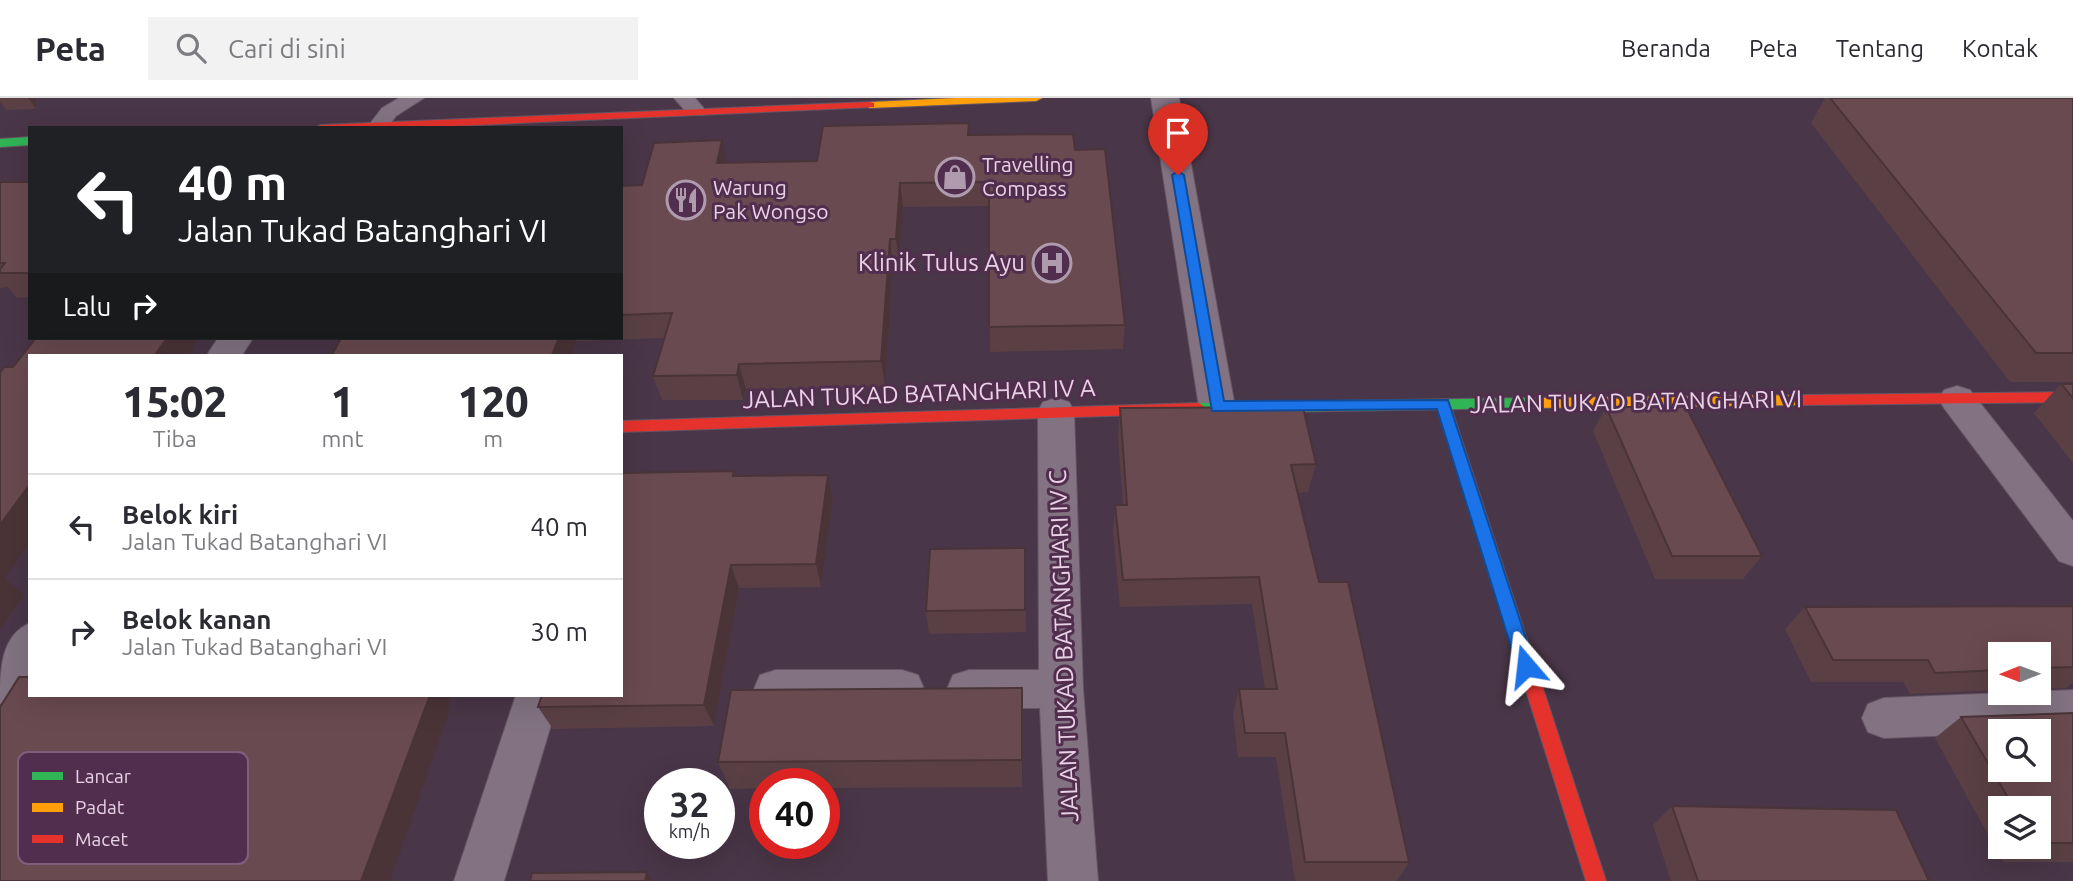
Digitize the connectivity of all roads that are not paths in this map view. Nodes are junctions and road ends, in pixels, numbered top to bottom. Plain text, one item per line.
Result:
1 (414, 98) edge
2 (1037, 98) edge
3 (1165, 98) edge
4 (774, 102) edge
5 (690, 105) edge
6 (378, 126) edge
7 (28, 141) edge
8 (0, 143) edge
9 (2073, 397) edge
10 (1957, 398) junction
11 (1443, 404) junction
12 (1217, 407) junction
13 (1056, 411) junction
14 (623, 430) edge
15 (2073, 550) edge
16 (28, 644) edge
17 (0, 685) edge
18 (776, 689) edge
19 (1061, 689) junction
20 (537, 697) edge
21 (2073, 710) edge
22 (1884, 718) dead end
23 (479, 881) edge
24 (1073, 881) edge
25 (1595, 881) edge

1 - 6 lane
2 - 4 street
3 - 12 street
4 - 5 street
5 - 6 street
7 - 8 street
9 - 10 street, JALAN TUKAD BATANGHARI VI
10 - 11 street, JALAN TUKAD BATANGHARI VI
10 - 15 street
11 - 12 street, JALAN TUKAD BATANGHARI VI
11 - 25 street
12 - 13 street, JALAN TUKAD BATANGHARI IV A
13 - 14 street, JALAN TUKAD BATANGHARI IV A
13 - 19 street, JALAN TUKAD BATANGHARI IV C
16 - 17 street
18 - 19 street
19 - 24 street, JALAN TUKAD BATANGHARI IV C
20 - 23 street
21 - 22 street

